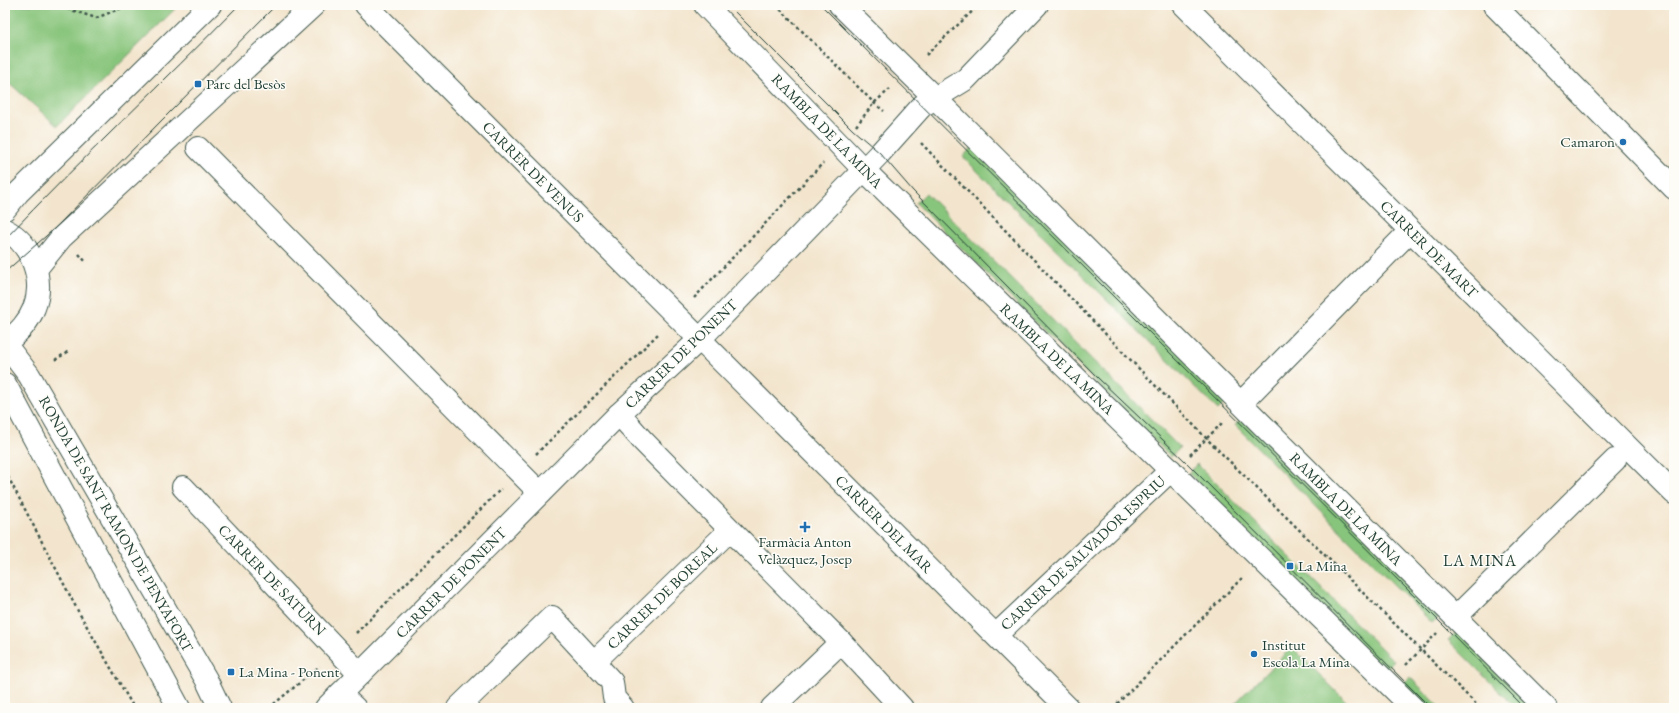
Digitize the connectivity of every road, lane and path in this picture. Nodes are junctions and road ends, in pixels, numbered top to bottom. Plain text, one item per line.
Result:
1 (56, 5) edge
2 (129, 5) edge
3 (210, 5) edge
4 (314, 5) edge
5 (366, 5) edge
6 (705, 5) edge
7 (776, 5) edge
8 (840, 5) edge
9 (979, 5) edge
10 (1037, 5) edge
11 (1184, 5) edge
12 (1494, 5) edge
13 (908, 72) junction
14 (935, 98) junction
15 (874, 103) junction
16 (905, 126) junction
17 (840, 145) junction
18 (198, 148) dead end
19 (863, 169) junction
20 (1674, 188) edge
21 (5, 209) edge
22 (5, 230) edge
23 (1410, 231) junction
24 (36, 269) junction
25 (676, 316) junction
26 (699, 340) junction
27 (5, 344) edge
28 (69, 351) dead end
29 (55, 360) dead end
30 (5, 384) edge
31 (1241, 404) junction
32 (619, 414) junction
33 (1207, 439) junction
34 (1615, 460) dead end
35 (1171, 470) junction
36 (5, 471) edge
37 (519, 471) junction
38 (183, 487) dead end
39 (540, 493) junction
40 (1674, 493) edge
41 (730, 530) junction
42 (1261, 558) junction
43 (1460, 613) dead end
44 (1440, 631) dead end
45 (996, 636) junction
46 (841, 642) junction
47 (338, 650) junction
48 (1421, 650) junction
49 (594, 662) junction
50 (1402, 669) dead end
51 (360, 674) junction
52 (340, 703) edge
53 (1066, 707) edge
54 (134, 708) edge
55 (179, 708) edge
56 (220, 708) edge
57 (269, 708) edge
58 (458, 708) edge
59 (623, 708) edge
60 (772, 708) edge
61 (902, 708) edge
62 (1113, 708) edge
63 (1413, 708) edge
64 (1480, 708) edge
65 (1546, 708) edge

1 - 2 path
3 - 21 street
4 - 24 street
5 - 25 street, CARRER DE VENUS
6 - 17 street, RAMBLA DE LA MINA
7 - 15 path
8 - 13 street, RAMBLA DE LA MINA
9 - 13 path, CARRER DE PONENT
10 - 14 street, CARRER DE PONENT
11 - 23 street, CARRER DE MART
12 - 20 street
13 - 14 street, RAMBLA DE LA MINA
13 - 15 path, CARRER DE PONENT
14 - 16 street, CARRER DE PONENT
14 - 31 street, RAMBLA DE LA MINA
15 - 16 path
15 - 17 path, CARRER DE PONENT
16 - 19 street, CARRER DE PONENT
16 - 33 path
17 - 19 street, RAMBLA DE LA MINA
17 - 25 path, CARRER DE PONENT
18 - 37 street
19 - 26 street, CARRER DE PONENT
19 - 35 street, RAMBLA DE LA MINA
22 - 24 street
23 - 31 street
23 - 40 street, CARRER DE MART
24 - 27 street
25 - 26 street, CARRER DE VENUS
25 - 37 path, CARRER DE PONENT
26 - 32 street, CARRER DE PONENT
26 - 45 street, CARRER DEL MAR
27 - 56 street, RONDA DE SANT RAMON DE PENYAFORT
28 - 29 path
30 - 55 street, RONDA DE SANT RAMON DE PENYAFORT
31 - 33 path
31 - 65 street, RAMBLA DE LA MINA
32 - 39 street, CARRER DE PONENT
32 - 41 street
33 - 35 path
33 - 48 path
34 - 43 street
35 - 42 street, RAMBLA DE LA MINA
35 - 45 street, CARRER DE SALVADOR ESPRIU
36 - 54 path
37 - 39 street
37 - 47 path, CARRER DE PONENT
38 - 47 street, CARRER DE SATURN
39 - 51 street, CARRER DE PONENT
41 - 46 street
41 - 49 street, CARRER DE BOREAL
42 - 62 path
42 - 63 street, RAMBLA DE LA MINA
44 - 48 path
45 - 53 street, CARRER DEL MAR
46 - 60 street
46 - 61 street
47 - 51 street, CARRER DE SATURN
47 - 57 path, CARRER DE PONENT
48 - 50 path
48 - 64 path
49 - 58 street
49 - 59 street
51 - 52 street, CARRER DE PONENT

